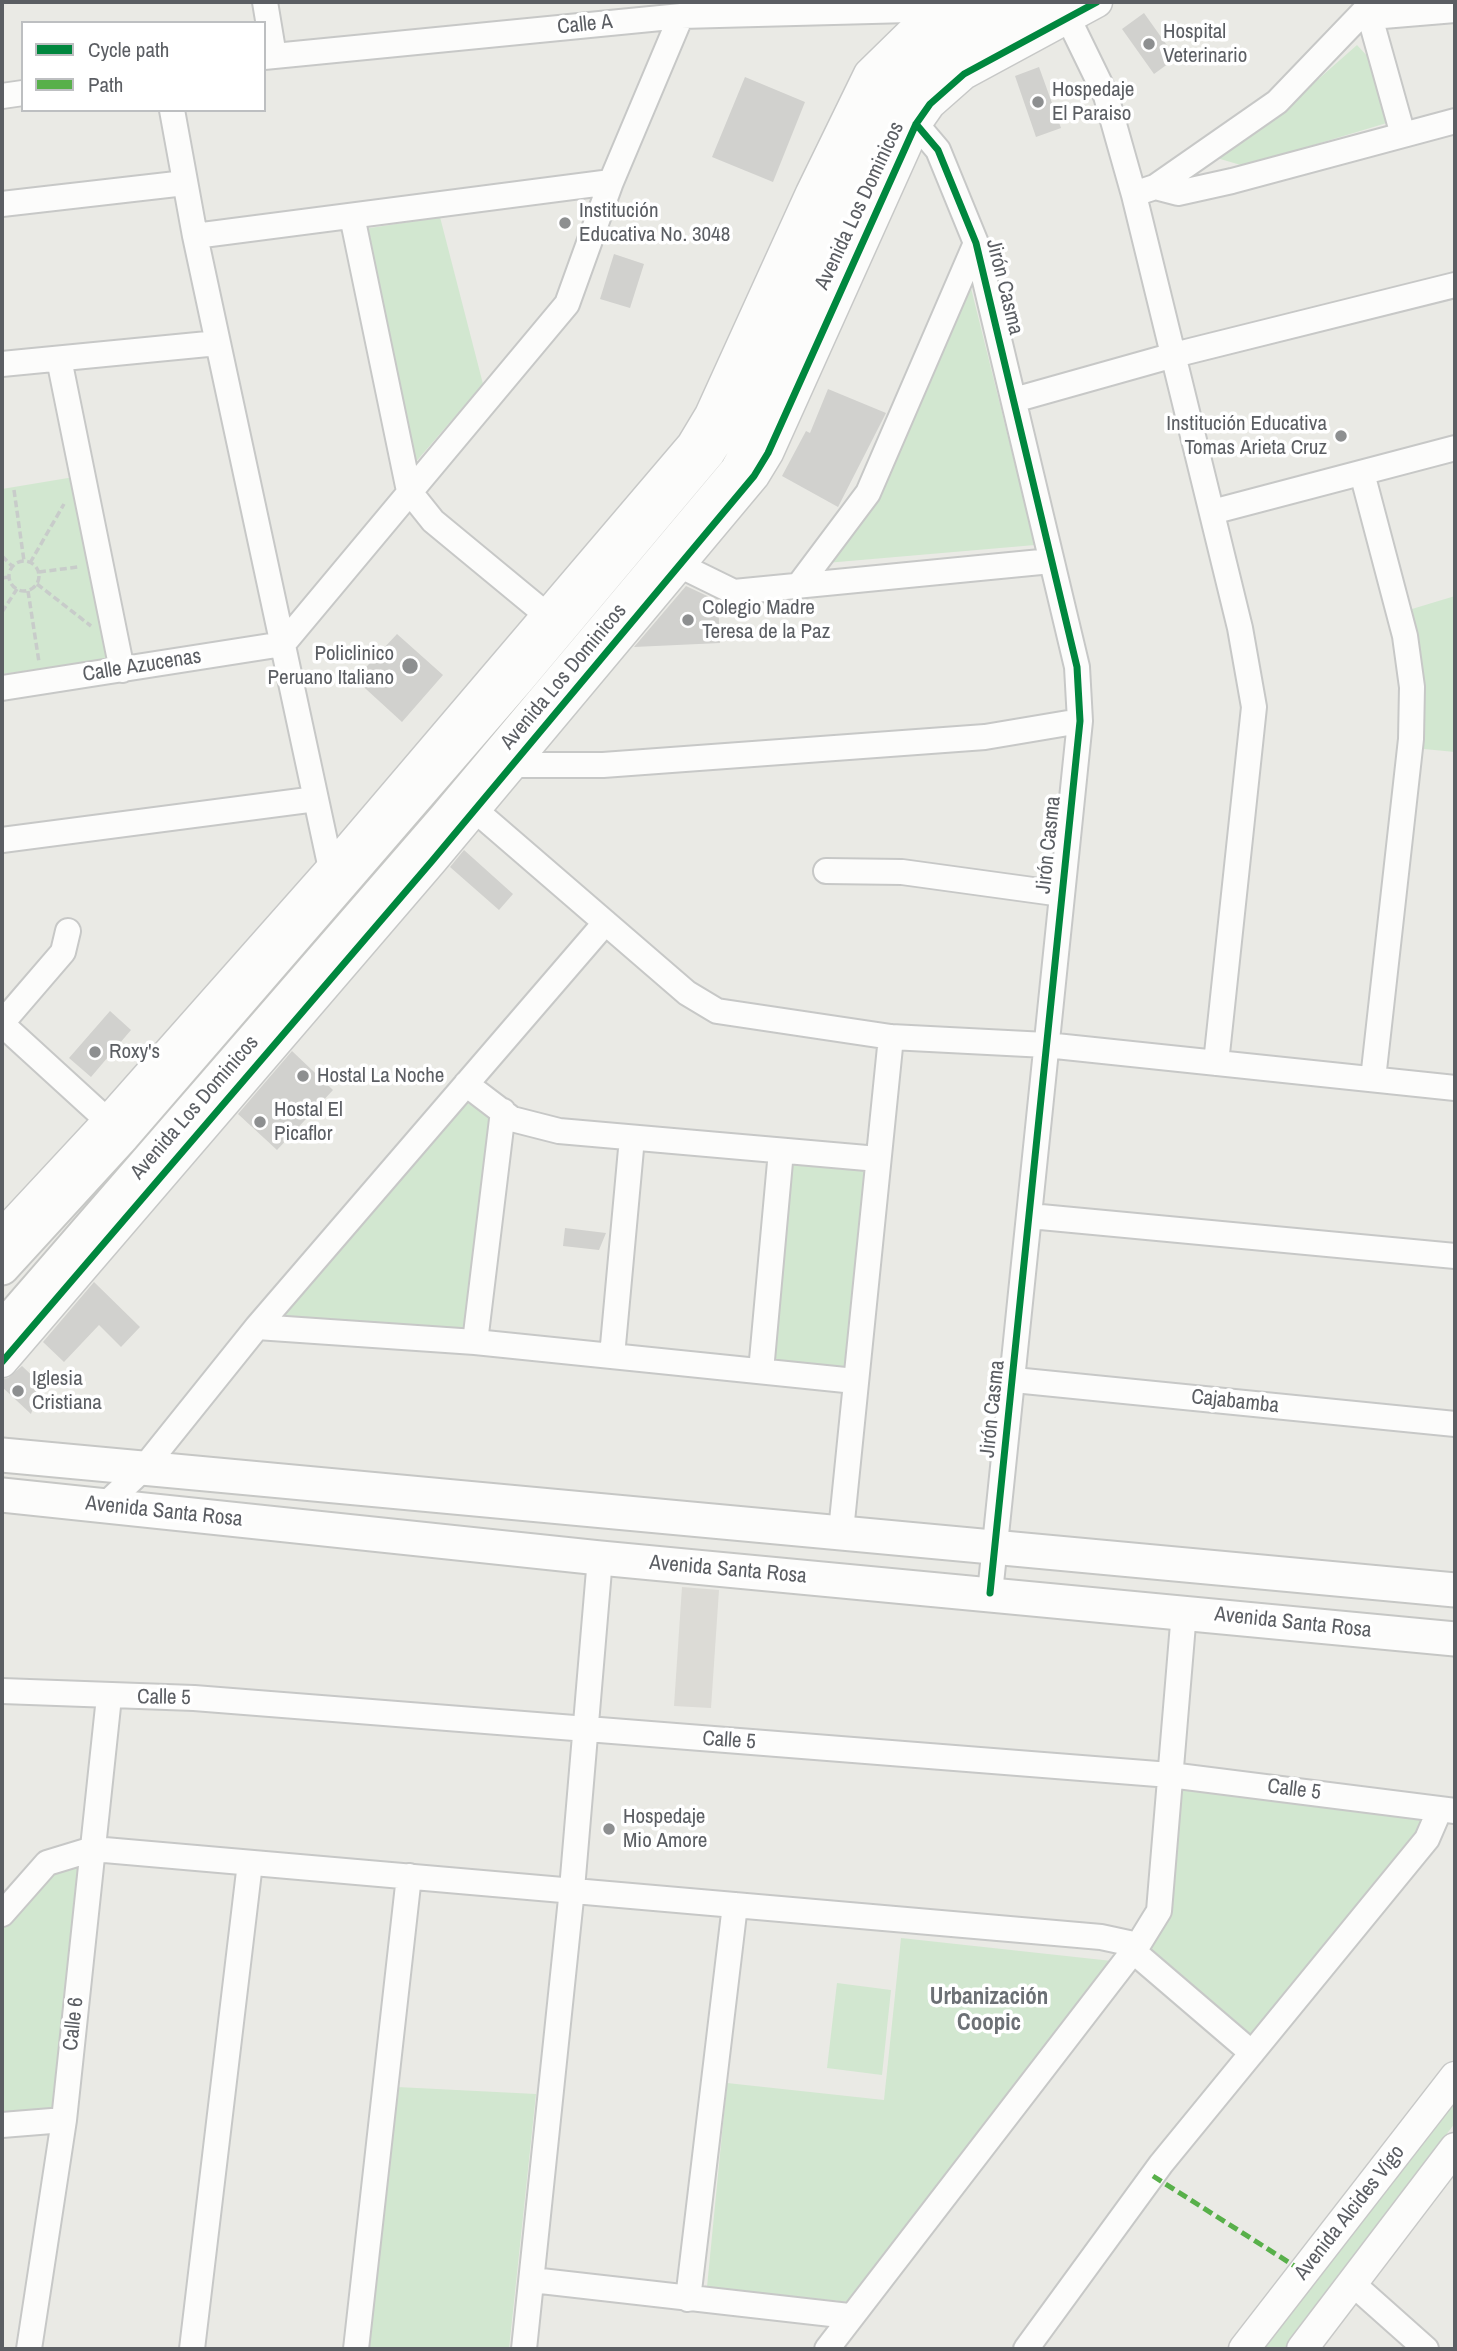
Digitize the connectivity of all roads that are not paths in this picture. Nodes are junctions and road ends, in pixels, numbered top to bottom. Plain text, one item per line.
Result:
1 (265, 2) edge
2 (997, 2) edge
3 (1097, 2) edge
4 (955, 6) edge
5 (1058, 10) edge
6 (1455, 10) edge
7 (1367, 12) edge
8 (681, 16) junction
9 (269, 56) edge
10 (21, 93) edge
11 (2, 96) edge
12 (172, 112) edge
13 (1455, 121) edge
14 (916, 124) junction
15 (1403, 135) junction
16 (844, 159) junction
17 (611, 182) junction
18 (186, 183) junction
19 (1145, 191) junction
20 (811, 193) junction
21 (2, 204) edge
22 (352, 216) junction
23 (195, 236) junction
24 (976, 243) junction
25 (1455, 285) edge
26 (797, 342) junction
27 (218, 343) junction
28 (1174, 355) junction
29 (59, 359) junction
30 (2, 364) edge
31 (796, 390) junction
32 (1014, 400) junction
33 (1455, 448) edge
34 (1362, 473) junction
35 (409, 491) junction
36 (1212, 512) junction
37 (1051, 561) junction
38 (681, 566) junction
39 (799, 584) junction
40 (548, 616) junction
41 (283, 644) junction
42 (122, 670) junction
43 (520, 677) junction
44 (2, 688) edge
45 (480, 695) junction
46 (1080, 721) junction
47 (513, 765) junction
48 (316, 799) junction
49 (460, 814) junction
50 (2, 840) edge
51 (432, 862) joint
52 (331, 869) junction
53 (826, 870) dead end
54 (1062, 894) junction
55 (605, 923) junction
56 (68, 931) dead end
57 (2, 1024) edge
58 (891, 1037) junction
59 (1046, 1045) junction
60 (1216, 1063) junction
61 (1373, 1079) junction
62 (466, 1084) junction
63 (1455, 1088) edge
64 (503, 1111) junction
65 (108, 1121) junction
66 (632, 1138) junction
67 (781, 1151) junction
68 (878, 1160) junction
69 (1030, 1216) junction
70 (2, 1235) edge
71 (1455, 1256) edge
72 (2, 1268) edge
73 (257, 1327) junction
74 (2, 1329) edge
75 (475, 1342) junction
76 (612, 1356) junction
77 (2, 1362) edge
78 (761, 1371) junction
79 (1014, 1380) junction
80 (855, 1381) junction
81 (1455, 1424) edge
82 (2, 1455) edge
83 (143, 1469) junction
84 (2, 1495) edge
85 (104, 1506) junction
86 (841, 1531) junction
87 (997, 1545) junction
88 (600, 1558) junction
89 (1455, 1590) edge
90 (990, 1593) junction
91 (1184, 1612) junction
92 (1455, 1640) edge
93 (2, 1691) edge
94 (109, 1697) junction
95 (586, 1731) junction
96 (1170, 1775) junction
97 (1448, 1810) edge
98 (93, 1849) junction
99 (250, 1863) junction
100 (409, 1875) junction
101 (572, 1889) junction
102 (736, 1905) junction
103 (2, 1914) edge
104 (1135, 1948) junction
105 (1252, 2053) junction
106 (1455, 2077) edge
107 (64, 2120) junction
108 (2, 2125) edge
109 (1455, 2148) edge
110 (533, 2280) junction
111 (1353, 2284) junction
112 (688, 2299) junction
113 (849, 2316) junction
114 (29, 2349) edge
115 (192, 2349) edge
116 (356, 2349) edge
117 (524, 2349) edge
118 (827, 2349) edge
119 (1026, 2349) edge
120 (1244, 2349) edge
121 (1302, 2349) edge
122 (1426, 2349) edge

1 - 9 street
2 - 16 main road, Avenida Los Dominicos
3 - 5 street, Avenida Los Dominicos
4 - 8 street, Calle A
4 - 20 street
5 - 14 street, Avenida Los Dominicos
5 - 19 street
5 - 26 main road, Avenida Los Dominicos
6 - 7 street
7 - 15 street
7 - 19 street
8 - 9 street, Calle A
8 - 17 street
10 - 11 street
12 - 18 street
13 - 15 street
14 - 24 street, Jirón Casma
14 - 31 street, Avenida Los Dominicos
15 - 19 street
16 - 20 main road
16 - 43 main road, Avenida Los Dominicos
17 - 22 street
17 - 35 street
18 - 21 street
18 - 23 street
19 - 28 street
20 - 40 street
22 - 23 street
22 - 35 street
23 - 27 street
24 - 32 street, Jirón Casma
24 - 39 street
25 - 28 street
26 - 31 main road
26 - 49 main road, Avenida Los Dominicos
27 - 29 street
27 - 41 street
28 - 32 street
28 - 36 street
29 - 30 street
29 - 42 street
31 - 38 street, Avenida Los Dominicos
32 - 37 street, Jirón Casma
33 - 34 street
34 - 36 street
34 - 61 street
35 - 40 street
35 - 41 street
36 - 60 street
37 - 39 street
37 - 46 street, Jirón Casma
38 - 39 street
38 - 47 street, Avenida Los Dominicos
40 - 45 street
41 - 42 street, Calle Azucenas
41 - 48 street
42 - 44 street, Calle Azucenas
43 - 45 main road
43 - 72 main road, Avenida Los Dominicos
45 - 52 street
46 - 47 street
46 - 54 street, Jirón Casma
47 - 49 street, Avenida Los Dominicos
48 - 50 street
48 - 52 street
49 - 51 main road
49 - 55 street
49 - 74 main road, Avenida Los Dominicos
51 - 77 street, Avenida Los Dominicos
52 - 65 street
53 - 54 street
54 - 59 street, Jirón Casma
55 - 58 street
55 - 62 street
56 - 57 street
57 - 65 street
58 - 59 street
58 - 68 street
59 - 60 street
59 - 69 street, Jirón Casma
60 - 61 street
61 - 63 street
62 - 64 street
62 - 73 street
64 - 66 street
64 - 75 street
65 - 70 street
66 - 67 street
66 - 76 street
67 - 68 street
67 - 78 street
68 - 80 street
69 - 71 street
69 - 79 street, Jirón Casma
73 - 75 street
73 - 83 street
75 - 76 street
76 - 78 street
78 - 80 street
79 - 81 street, Cajabamba
79 - 87 street, Jirón Casma
80 - 86 street
82 - 83 main road, Avenida Santa Rosa
83 - 85 street
83 - 86 main road, Avenida Santa Rosa
84 - 85 main road, Avenida Santa Rosa
85 - 88 main road, Avenida Santa Rosa
86 - 87 main road, Avenida Santa Rosa
87 - 89 main road, Avenida Santa Rosa
87 - 90 street, Jirón Casma
88 - 90 main road, Avenida Santa Rosa
88 - 95 street
90 - 91 main road, Avenida Santa Rosa
91 - 92 main road, Avenida Santa Rosa
91 - 96 street
93 - 94 street, Calle 5
94 - 95 street, Calle 5
94 - 98 street, Calle 6
95 - 96 street, Calle 5
95 - 101 street
96 - 97 street, Calle 5
96 - 104 street
97 - 105 street
98 - 99 street
98 - 103 street
98 - 107 street, Calle 6
99 - 100 street
99 - 115 street
100 - 101 street
100 - 116 street
101 - 102 street
101 - 110 street
102 - 104 street
102 - 112 street
104 - 105 street
104 - 113 street
105 - 119 street
106 - 120 street, Avenida Alcides Vigo
107 - 108 street
107 - 114 street, Calle 6
109 - 111 street, Avenida Alcides Vigo
110 - 112 street
110 - 117 street
111 - 121 street, Avenida Alcides Vigo
111 - 122 street
112 - 113 street
113 - 118 street

